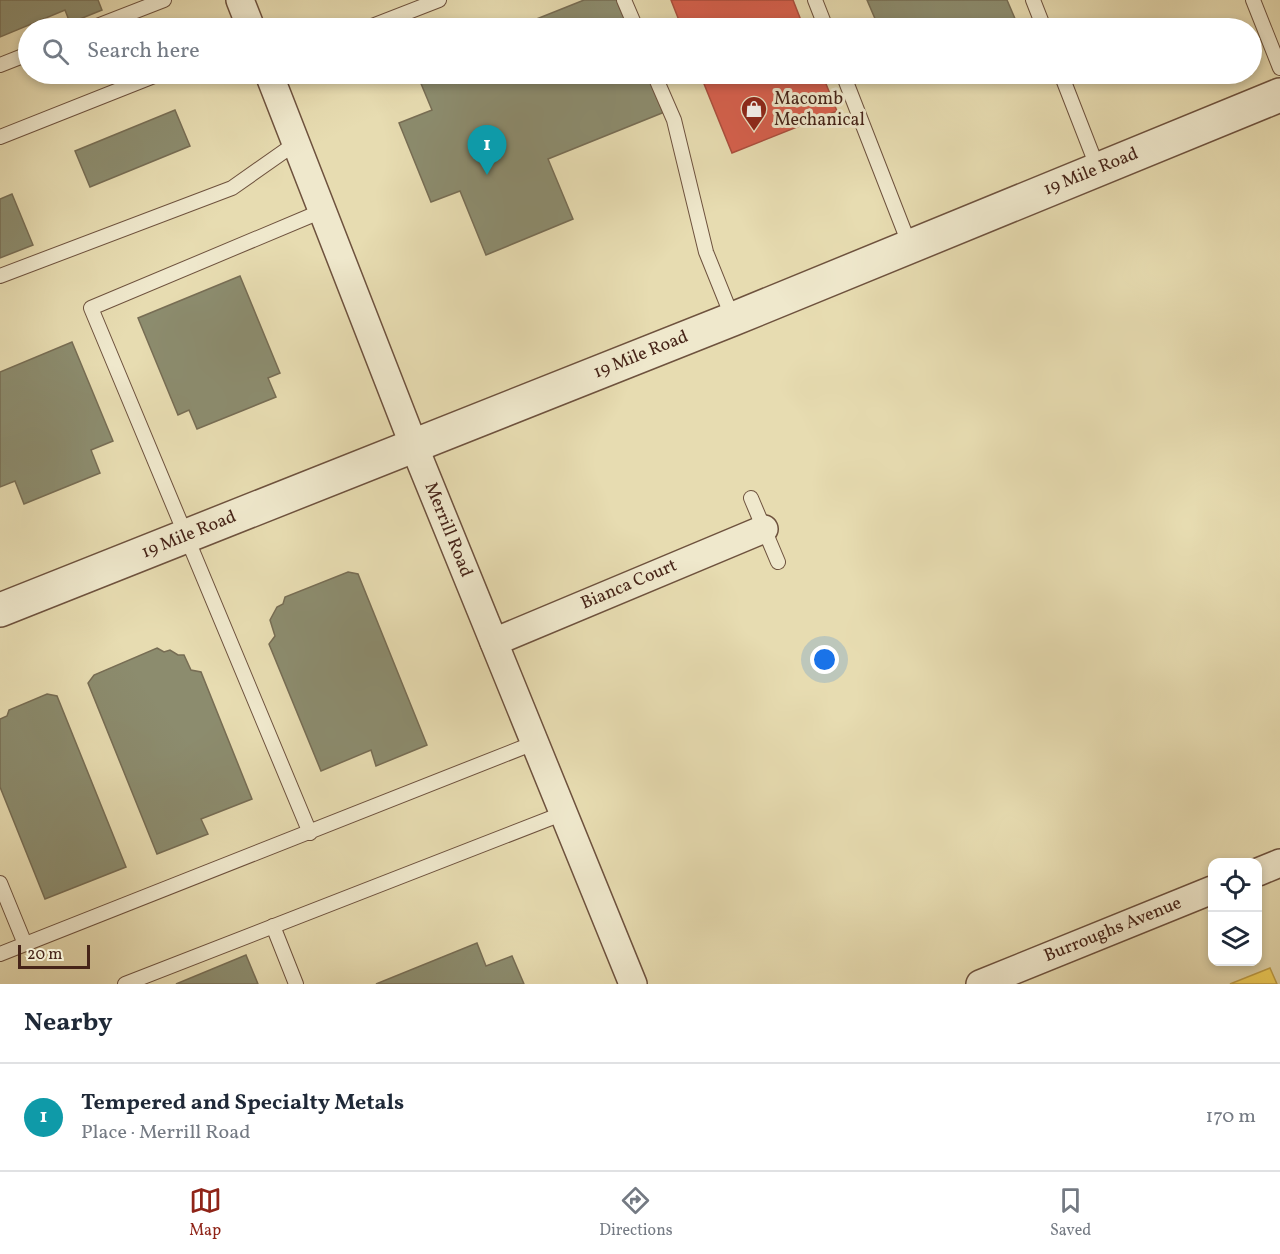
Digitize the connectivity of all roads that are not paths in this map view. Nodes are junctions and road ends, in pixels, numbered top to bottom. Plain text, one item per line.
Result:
1 (164, 0) edge
2 (240, 0) edge
3 (440, 0) edge
4 (624, 0) edge
5 (815, 0) edge
6 (1033, 0) edge
7 (1253, 0) edge
8 (118, 18) edge
9 (247, 18) edge
10 (393, 18) edge
11 (632, 18) edge
12 (822, 18) edge
13 (1040, 18) edge
14 (1260, 18) edge
15 (1262, 23) edge
16 (18, 58) edge
17 (0, 65) edge
18 (1280, 68) edge
19 (134, 84) edge
20 (273, 84) edge
21 (658, 84) edge
22 (847, 84) edge
23 (1065, 84) edge
24 (1280, 95) edge
25 (0, 137) edge
26 (296, 143) junction
27 (1098, 169) junction
28 (322, 211) junction
29 (910, 246) junction
30 (0, 276) edge
31 (733, 319) junction
32 (414, 446) junction
33 (751, 498) dead end
34 (764, 529) junction
35 (185, 536) junction
36 (778, 562) dead end
37 (0, 610) edge
38 (494, 642) junction
39 (534, 743) junction
40 (564, 813) junction
41 (310, 833) junction
42 (1280, 863) edge
43 (1262, 870) edge
44 (0, 883) edge
45 (1208, 892) edge
46 (273, 926) junction
47 (25, 944) junction
48 (0, 954) edge
49 (125, 984) edge
50 (296, 984) edge
51 (633, 984) edge
52 (980, 984) edge

1 - 8 lane
2 - 9 street
3 - 10 lane
4 - 11 lane
5 - 12 lane
6 - 13 lane
7 - 14 lane
15 - 18 lane
16 - 17 lane
19 - 25 lane
20 - 26 street, Merrill Road
21 - 31 lane
22 - 29 lane
23 - 27 lane
24 - 27 street, 19 Mile Road
26 - 28 street, Merrill Road
26 - 30 lane
27 - 29 street, 19 Mile Road
28 - 32 street, Merrill Road
28 - 35 lane
29 - 31 street, 19 Mile Road
31 - 32 street, 19 Mile Road
32 - 35 street, 19 Mile Road
32 - 38 street, Merrill Road
33 - 34 lane
34 - 36 lane
34 - 38 street, Bianca Court
35 - 37 street, 19 Mile Road
35 - 41 lane
38 - 39 street, Merrill Road
39 - 40 street, Merrill Road
39 - 41 lane
40 - 46 lane
40 - 51 street, Merrill Road
41 - 47 lane
42 - 43 street
44 - 47 lane
45 - 52 street, Burroughs Avenue
46 - 49 lane
46 - 50 lane
47 - 48 lane

